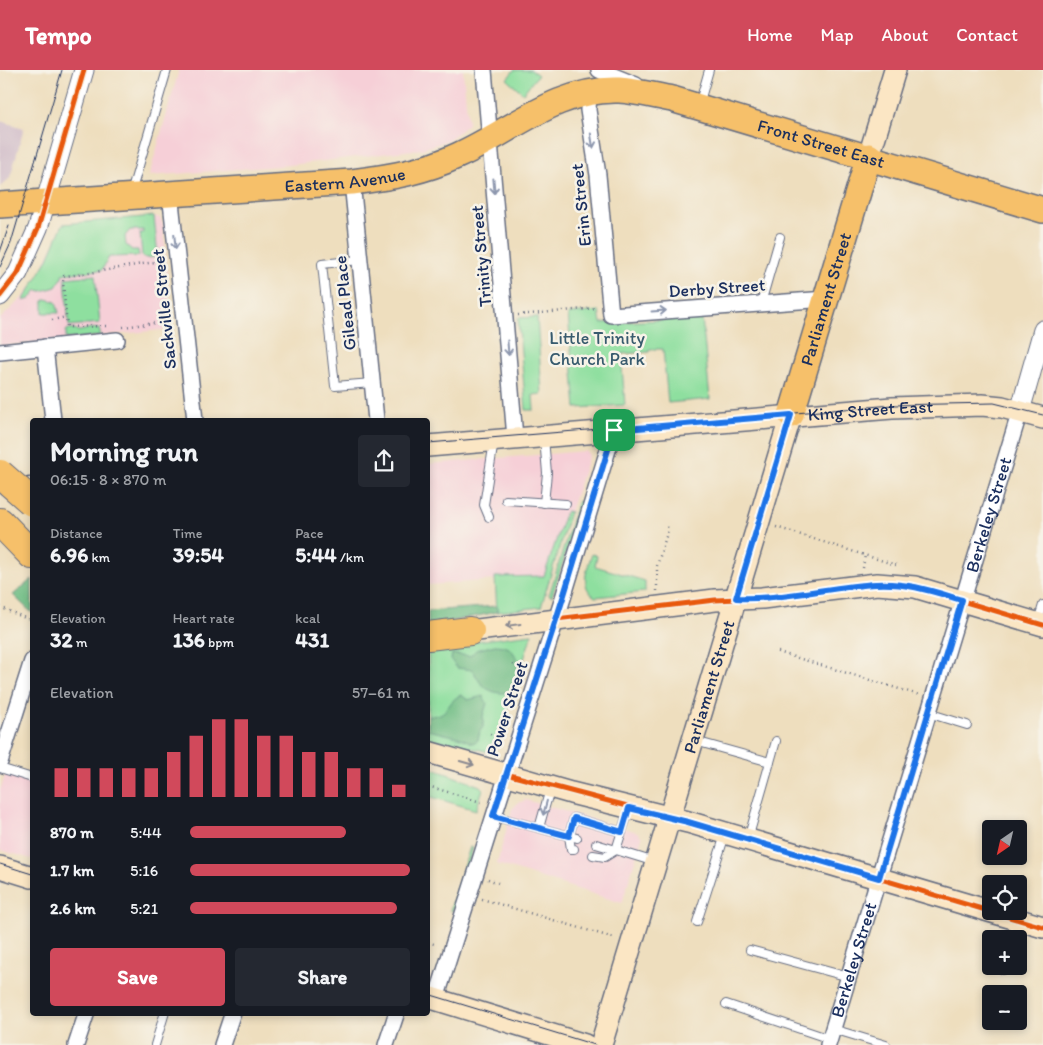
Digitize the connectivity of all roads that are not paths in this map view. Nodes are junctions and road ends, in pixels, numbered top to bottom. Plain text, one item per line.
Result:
1 (84, 70) edge
2 (167, 70) edge
3 (484, 70) edge
4 (600, 70) edge
5 (709, 70) edge
6 (895, 70) edge
7 (589, 92) junction
8 (672, 99) junction
9 (699, 107) junction
10 (489, 138) junction
11 (869, 156) junction
12 (352, 182) junction
13 (170, 193) junction
14 (130, 197) junction
15 (46, 202) junction
16 (0, 205) edge
17 (1043, 210) edge
18 (780, 237) dead end
19 (359, 260) junction
20 (0, 296) edge
21 (826, 299) junction
22 (761, 303) junction
23 (606, 311) joint
24 (1043, 330) edge
25 (117, 340) dead end
26 (45, 347) junction
27 (0, 352) edge
28 (372, 382) junction
29 (1020, 411) junction
30 (791, 415) junction
31 (53, 418) edge
32 (195, 418) edge
33 (376, 418) edge
34 (1043, 418) edge
35 (614, 430) junction
36 (544, 436) junction
37 (516, 438) junction
38 (494, 440) junction
39 (430, 446) edge
40 (0, 474) edge
41 (30, 480) edge
42 (0, 483) edge
43 (30, 500) edge
44 (506, 500) dead end
45 (544, 502) junction
46 (566, 504) dead end
47 (488, 517) dead end
48 (0, 522) edge
49 (30, 553) edge
50 (736, 598) junction
51 (962, 600) junction
52 (1041, 618) edge
53 (556, 619) junction
54 (470, 631) joint
55 (430, 636) edge
56 (30, 667) edge
57 (928, 713) junction
58 (967, 725) dead end
59 (693, 740) junction
60 (776, 741) dead end
61 (430, 753) edge
62 (0, 762) edge
63 (770, 762) junction
64 (0, 768) edge
65 (506, 774) junction
66 (30, 777) edge
67 (550, 787) junction
68 (629, 808) junction
69 (493, 816) junction
70 (670, 818) junction
71 (540, 828) junction
72 (622, 832) junction
73 (725, 833) junction
74 (573, 837) junction
75 (748, 840) junction
76 (596, 844) dead end
77 (574, 849) dead end
78 (616, 850) junction
79 (593, 855) dead end
80 (656, 862) junction
81 (0, 867) edge
82 (30, 876) edge
83 (879, 878) junction
84 (697, 922) dead end
85 (1043, 927) edge
86 (1015, 929) edge
87 (750, 950) dead end
88 (849, 977) junction
89 (432, 998) edge
90 (726, 1004) dead end
91 (86, 1016) edge
92 (164, 1016) edge
93 (231, 1016) edge
94 (396, 1016) edge
95 (831, 1038) edge
96 (76, 1045) edge
97 (155, 1045) edge
98 (222, 1045) edge
99 (386, 1045) edge
100 (585, 1045) edge
101 (601, 1045) edge
102 (886, 1045) edge

1 - 15 street
2 - 14 lane
3 - 10 street, Trinity Street
4 - 8 street, Front Street East
5 - 9 lane
6 - 11 main road, Parliament Street
7 - 8 main road, Eastern Avenue
7 - 10 main road, Eastern Avenue
7 -> 23 street, Erin Street
8 - 9 main road, Front Street East
9 - 11 main road, Front Street East
10 - 12 main road, Eastern Avenue
10 -> 37 street, Trinity Street
11 - 17 main road, Front Street East
11 - 21 main road, Parliament Street
12 - 13 main road, Eastern Avenue
12 - 19 street, Gilead Place
13 - 14 main road, Eastern Avenue
13 -> 32 street, Sackville Street
14 - 15 main road, Eastern Avenue
15 - 16 main road, Eastern Avenue
15 - 20 street
18 - 22 lane
19 - 28 street, Gilead Place
19 - 28 lane
21 - 22 street, Derby Street
21 - 30 main road, Parliament Street
23 -> 22 street, Derby Street
24 - 29 street, Berkeley Street
25 - 26 street
26 - 27 street
26 - 31 street
28 - 33 street, Gilead Place
29 - 30 main road, King Street East
29 - 34 main road, King Street East
29 - 51 street, Berkeley Street
30 - 35 main road, King Street East
30 - 50 main road, Parliament Street
35 - 36 main road, King Street East
35 - 53 street, Power Street
36 - 37 main road, King Street East
36 - 45 lane
37 - 38 main road, King Street East
38 - 39 main road, King Street East
38 - 47 lane
40 - 43 highway, bridge
41 - 42 main road
44 - 45 lane
45 - 46 lane
48 - 49 highway
50 - 51 main road
50 - 53 main road
50 - 59 main road, Parliament Street
51 - 52 main road
51 - 57 street, Berkeley Street
53 -> 54 main road
53 - 65 street, Power Street
54 - 55 highway
56 - 62 street
57 - 58 lane
57 - 83 street, Berkeley Street
59 - 63 lane
59 - 70 main road, Parliament Street
60 - 63 lane
61 -> 65 main road
63 - 75 lane
64 - 66 lane
65 - 67 main road
65 - 69 street, Power Street
67 - 68 main road
67 -> 71 lane
68 - 70 main road
68 - 72 lane
69 - 71 lane
69 - 89 street, Power Street
70 - 73 main road
70 - 80 main road, Parliament Street
71 - 74 lane
72 - 74 lane
72 - 78 lane
73 - 75 main road
73 - 84 lane
74 - 77 lane
75 - 83 main road
76 - 78 lane
78 - 79 lane
78 - 80 lane
80 - 101 main road, Parliament Street
81 - 82 main road
83 - 86 main road
83 - 88 street, Berkeley Street
85 - 86 main road
87 - 88 lane
88 - 95 street, Berkeley Street
89 - 100 main road
90 - 95 lane
91 - 96 street
92 - 97 lane
93 - 98 street
94 - 99 street
95 - 102 lane

